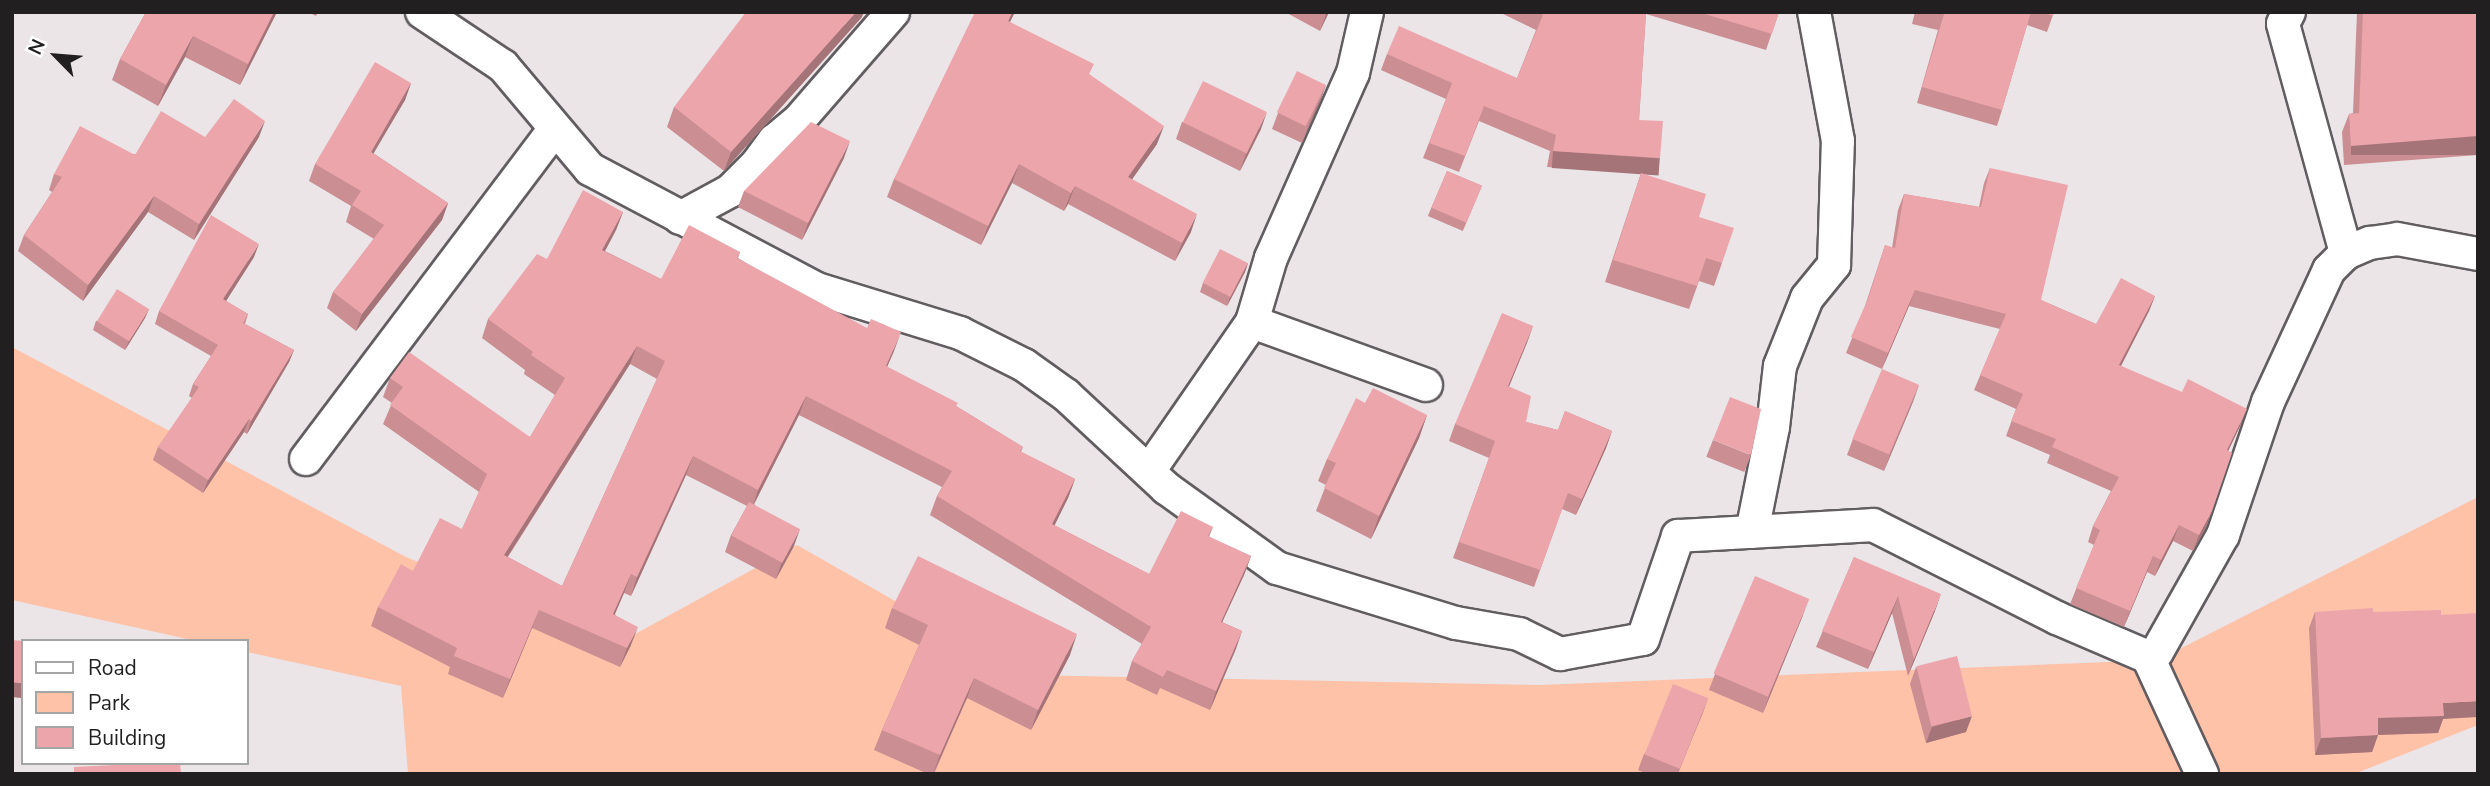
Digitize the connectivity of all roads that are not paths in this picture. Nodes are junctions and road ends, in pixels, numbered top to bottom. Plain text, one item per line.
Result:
1 (422, 12) edge
2 (893, 12) edge
3 (1367, 12) edge
4 (1814, 12) edge
5 (2289, 12) edge
6 (555, 129) junction
7 (680, 218) junction
8 (2346, 253) junction
9 (2478, 254) edge
10 (1252, 322) junction
11 (1426, 385) dead end
12 (306, 459) dead end
13 (1149, 471) junction
14 (1752, 532) junction
15 (2148, 657) junction
16 (2202, 774) edge

1 - 6 street
2 - 7 street
3 - 10 street
4 - 14 street
5 - 8 street
6 - 7 street
6 - 12 street
7 - 13 street
8 - 9 street
8 - 15 street
10 - 11 street
10 - 13 street
13 - 14 street
14 - 15 street
15 - 16 street

